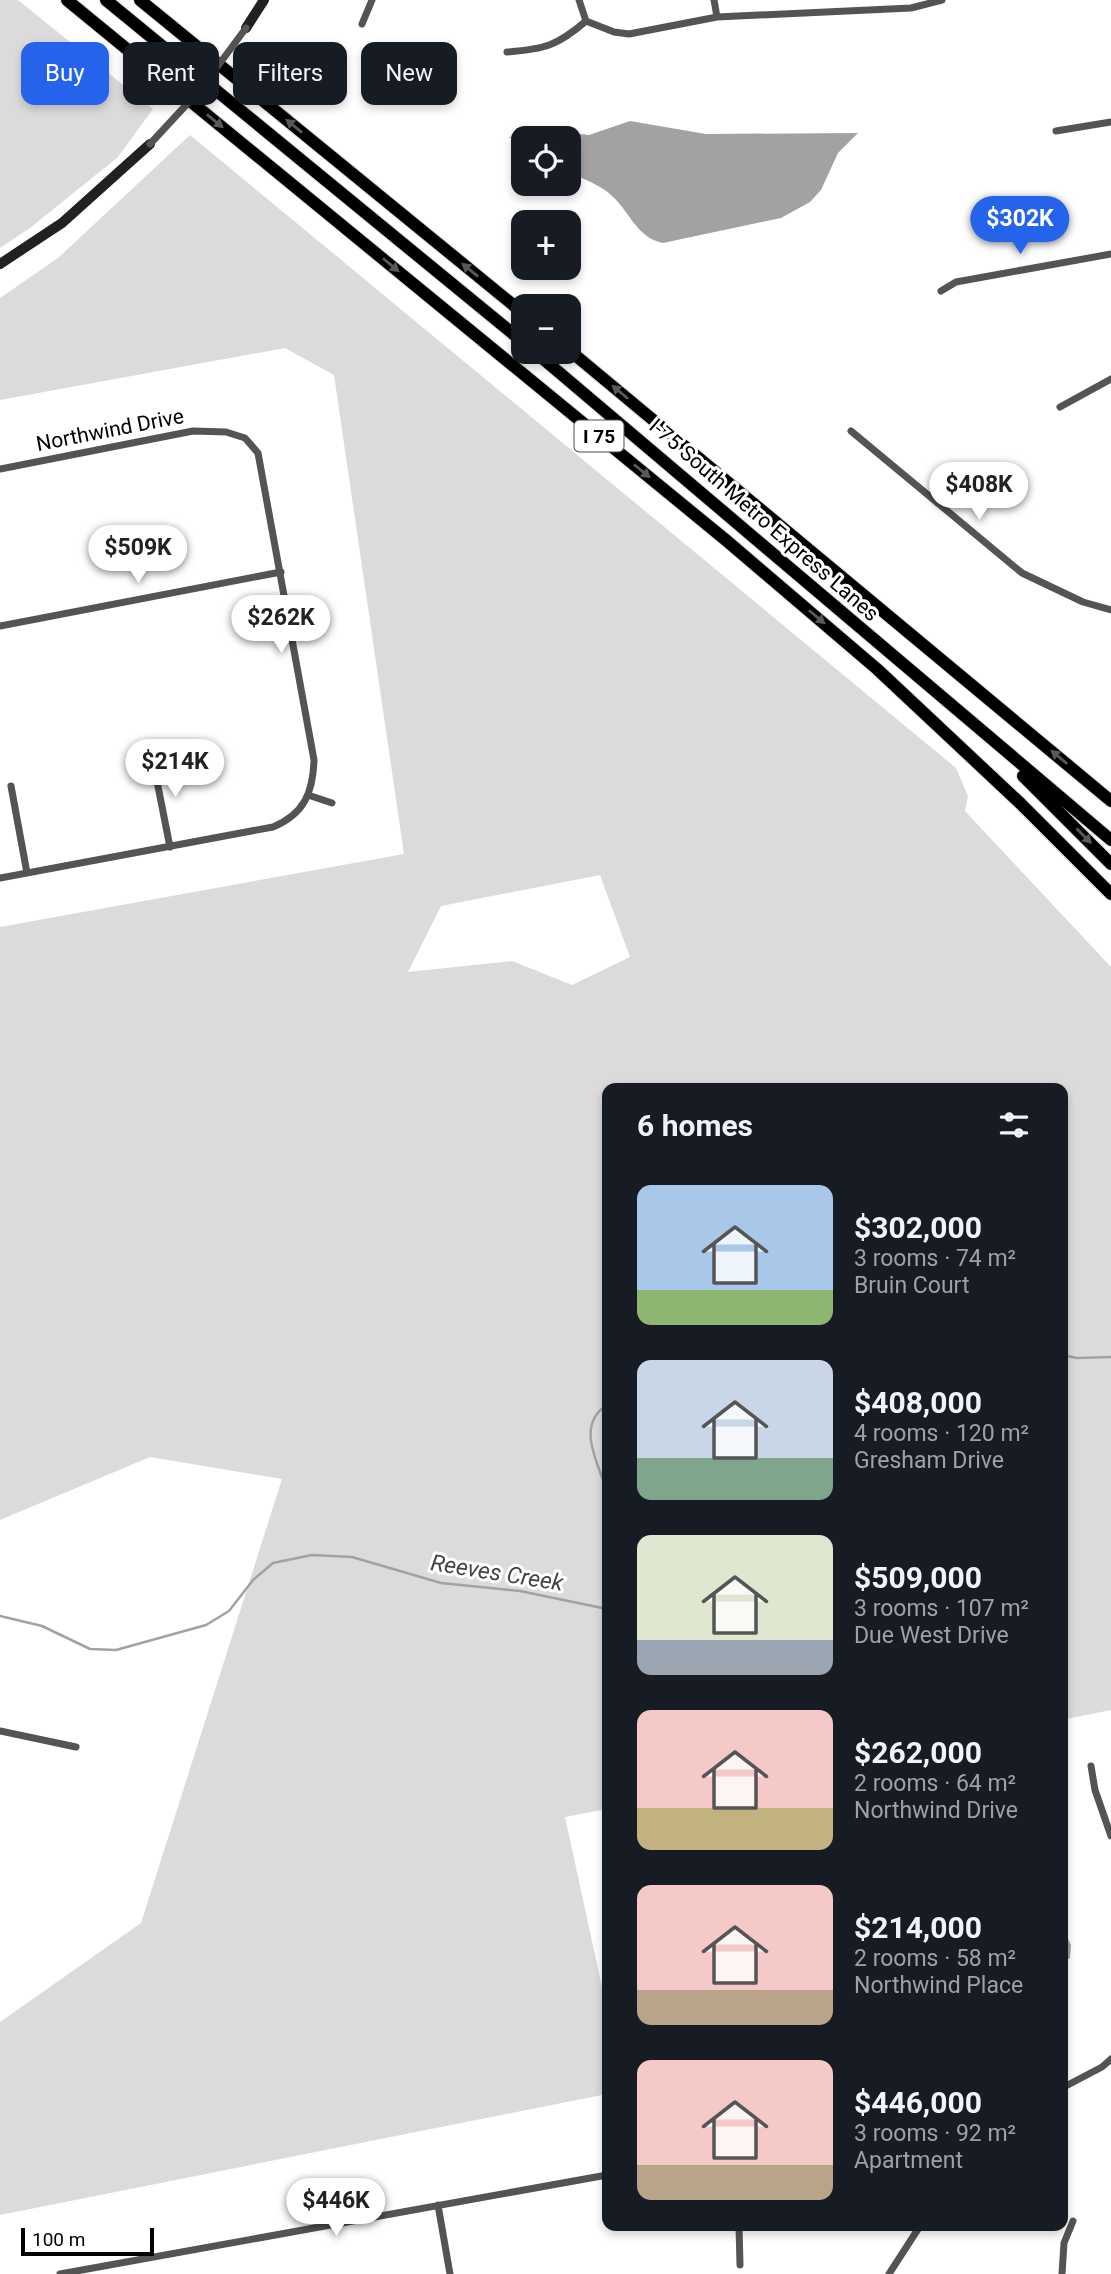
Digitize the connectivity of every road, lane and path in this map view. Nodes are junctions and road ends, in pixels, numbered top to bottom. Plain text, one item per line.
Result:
1 (67, 0) edge
2 (106, 0) edge
3 (140, 0) edge
4 (264, 0) edge
5 (372, 0) edge
6 (579, 0) edge
7 (714, 0) edge
8 (942, 0) edge
9 (860, 4) edge
10 (717, 17) junction
11 (586, 21) junction
12 (362, 24) dead end
13 (246, 28) joint
14 (507, 52) dead end
15 (1111, 122) edge
16 (1056, 131) dead end
17 (150, 144) joint
18 (1111, 254) edge
19 (0, 264) edge
20 (941, 291) dead end
21 (511, 303) edge
22 (511, 332) edge
23 (581, 360) edge
24 (549, 364) edge
25 (1111, 379) edge
26 (1060, 407) dead end
27 (851, 431) dead end
28 (0, 469) edge
29 (281, 572) junction
30 (1111, 610) edge
31 (0, 626) edge
32 (966, 719) junction
33 (152, 756) dead end
34 (11, 786) dead end
35 (308, 795) junction
36 (1111, 801) edge
37 (332, 803) dead end
38 (1111, 840) edge
39 (170, 847) junction
40 (1111, 864) edge
41 (27, 873) junction
42 (0, 878) edge
43 (1111, 894) edge
44 (0, 1731) edge
45 (76, 1747) dead end
46 (1091, 1766) dead end
47 (1111, 1836) edge
48 (1111, 2059) edge
49 (1068, 2085) edge
50 (602, 2176) edge
51 (438, 2205) junction
52 (1073, 2221) dead end
53 (740, 2231) edge
54 (917, 2231) edge
55 (740, 2265) dead end
56 (60, 2274) edge
57 (450, 2274) edge
58 (889, 2274) edge
59 (1062, 2274) edge

1 -> 43 highway, I 75
2 - 22 highway
21 -> 3 highway
4 - 13 street
5 - 12 street
6 - 11 street
7 - 10 street
8 - 9 street
9 - 10 street
10 - 11 street
11 - 14 street
13 - 17 street, bridge
15 - 16 street
17 - 19 street
18 - 20 street
36 -> 23 highway, I 75
24 - 32 highway, I-75 South Metro Express Lanes
25 - 26 street
27 - 30 street
28 - 29 street, Northwind Drive
29 - 31 street
29 - 35 street, Northwind Drive
32 - 38 highway, I-75 South Metro Express Lanes
32 -> 40 highway, I-75 South Metro Express Lanes
33 - 39 street
34 - 41 street
35 - 37 street
35 - 39 street, Northwind Drive
39 - 41 street, Northwind Drive
41 - 42 street, Northwind Drive
44 - 45 street
46 - 47 street
48 - 49 street
50 - 51 street
51 - 56 street
51 - 57 street
52 - 59 street
53 - 55 street
54 - 58 street

